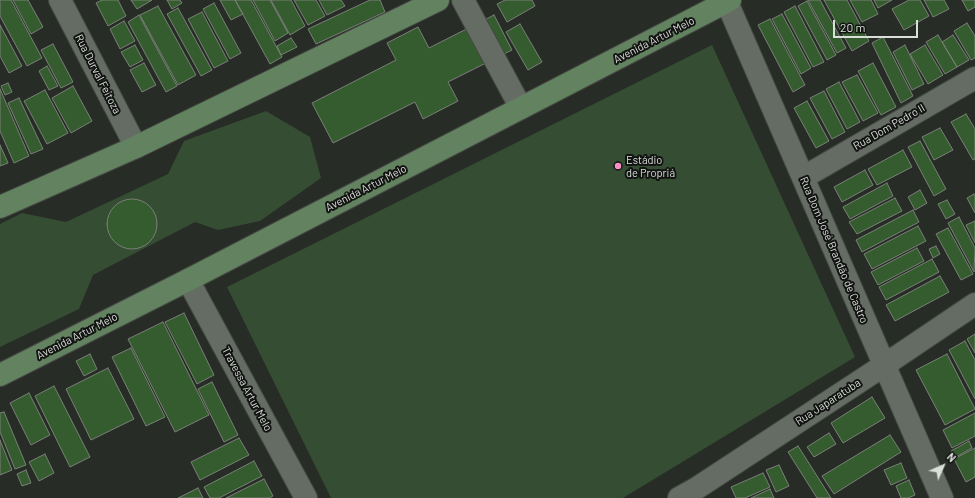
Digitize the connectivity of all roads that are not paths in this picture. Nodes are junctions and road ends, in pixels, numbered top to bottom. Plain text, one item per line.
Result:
1 (60, 0) edge
2 (438, 0) edge
3 (463, 0) edge
4 (728, 1) edge
5 (975, 78) edge
6 (521, 108) junction
7 (136, 147) junction
8 (804, 177) junction
9 (0, 207) edge
10 (188, 280) junction
11 (975, 304) edge
12 (883, 366) junction
13 (0, 375) edge
14 (692, 495) edge
15 (306, 498) edge
16 (942, 498) edge

1 - 7 street, Rua Durval Feitoza
2 - 7 main road
3 - 6 street
4 - 6 main road, Avenida Artur Melo
4 - 8 street, Rua Dom José Brandão de Castro
5 - 8 street, Rua Dom Pedro II
6 - 10 main road, Avenida Artur Melo
7 - 9 main road
8 - 12 street, Rua Dom José Brandão de Castro
10 - 13 main road, Avenida Artur Melo
10 - 15 street, Travessa Artur Melo
11 - 12 street, Rua Japaratuba
12 - 14 street, Rua Japaratuba
12 - 16 street, Rua Dom José Brandão de Castro

